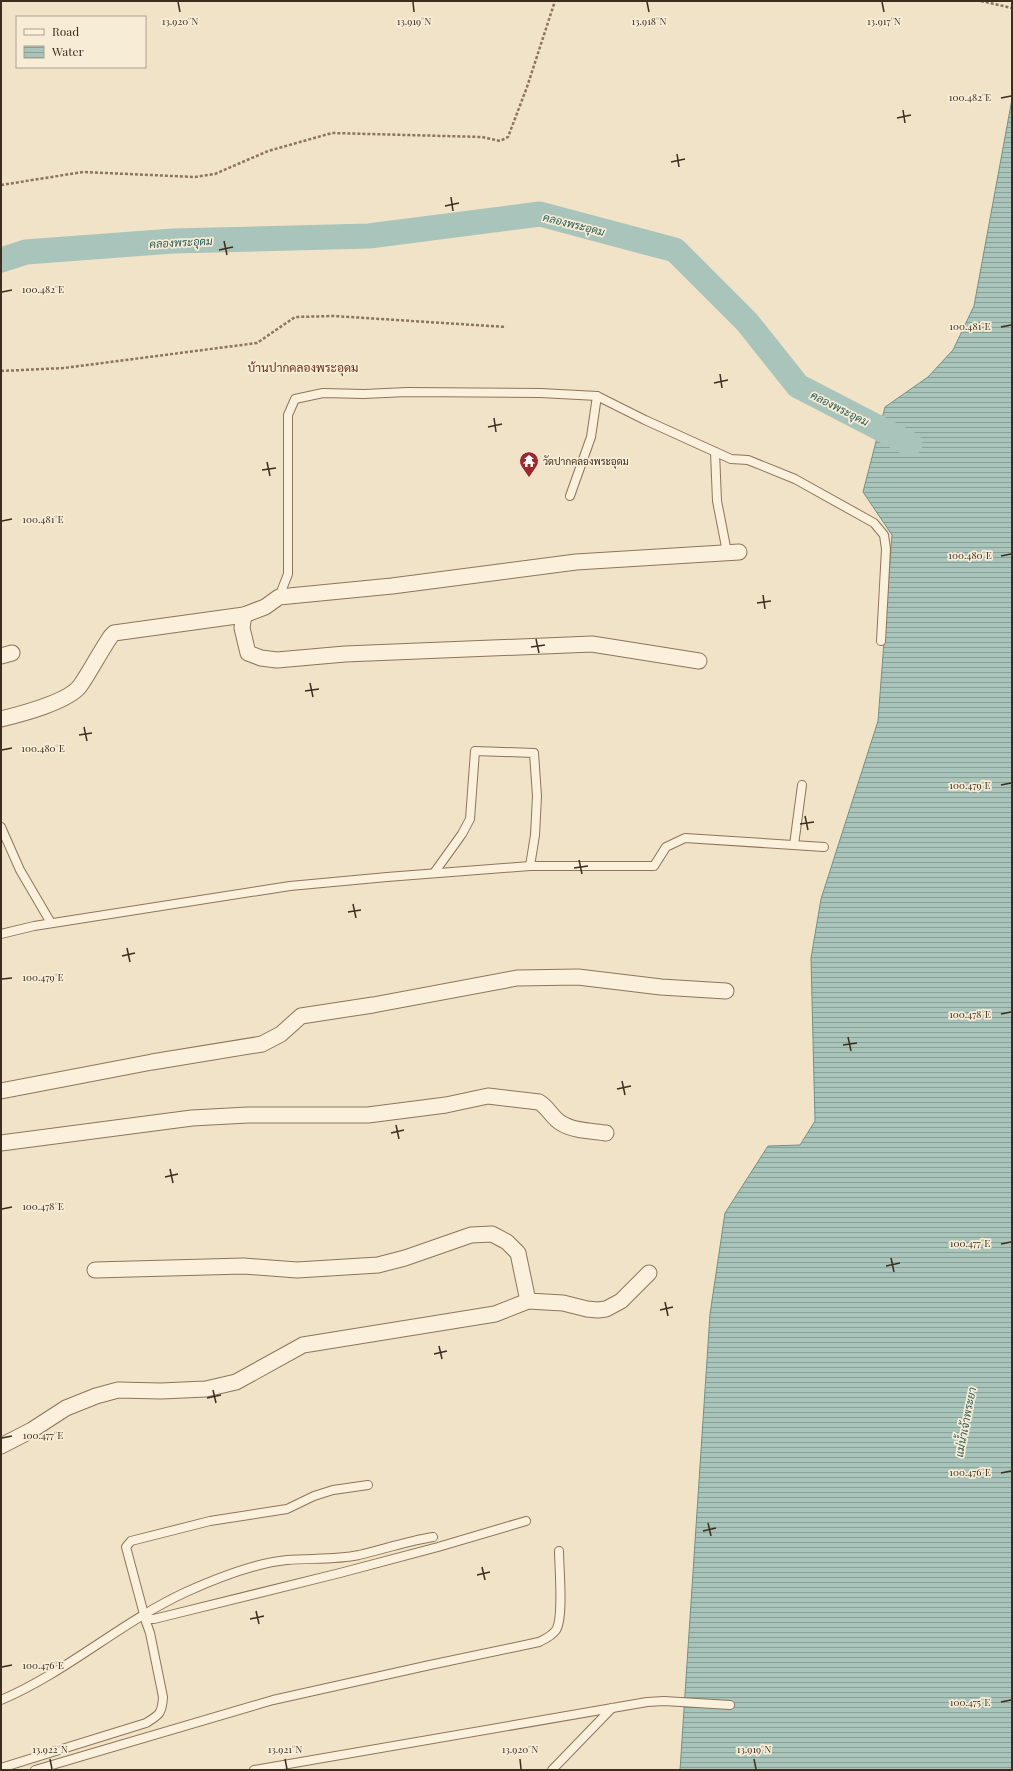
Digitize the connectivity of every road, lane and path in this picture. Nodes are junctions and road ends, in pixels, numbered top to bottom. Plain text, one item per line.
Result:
1 (555, 1) edge
2 (981, 1) edge
3 (1012, 8) edge
4 (1, 184) edge
5 (506, 327) dead end
6 (1, 371) edge
7 (597, 396) junction
8 (715, 452) junction
9 (570, 496) dead end
10 (733, 552) joint
11 (279, 597) junction
12 (244, 615) junction
13 (881, 641) dead end
14 (699, 661) dead end
15 (1, 719) edge
16 (802, 785) dead end
17 (1, 827) edge
18 (794, 845) junction
19 (824, 847) dead end
20 (530, 866) junction
21 (434, 873) junction
22 (51, 923) junction
23 (1, 934) edge
24 (726, 991) dead end
25 (1, 1091) edge
26 (606, 1133) dead end
27 (1, 1143) edge
28 (95, 1270) dead end
29 (649, 1273) dead end
30 (528, 1301) junction
31 (1, 1446) edge
32 (368, 1485) dead end
33 (526, 1521) dead end
34 (433, 1537) dead end
35 (559, 1551) dead end
36 (144, 1616) junction
37 (1, 1700) edge
38 (730, 1705) dead end
39 (612, 1708) junction
40 (1, 1768) edge
41 (35, 1770) edge
42 (254, 1770) edge
43 (552, 1770) edge

1 - 4 path
2 - 3 path
5 - 6 path
7 - 8 lane
7 - 9 lane
7 - 11 lane
8 - 10 lane
8 - 13 lane
10 - 11 street
11 - 12 street
12 - 14 street
12 - 15 street
16 - 18 lane
17 - 22 lane
18 - 19 lane
18 - 20 lane
20 - 21 lane
20 - 21 lane
21 - 22 lane
22 - 23 lane
24 - 25 street
26 - 27 street
28 - 30 street
29 - 30 street
30 - 31 street
32 - 36 lane
33 - 36 lane
34 - 36 lane
35 - 41 lane
36 - 37 lane
36 - 40 lane
38 - 39 lane
39 - 42 lane
39 - 43 lane

